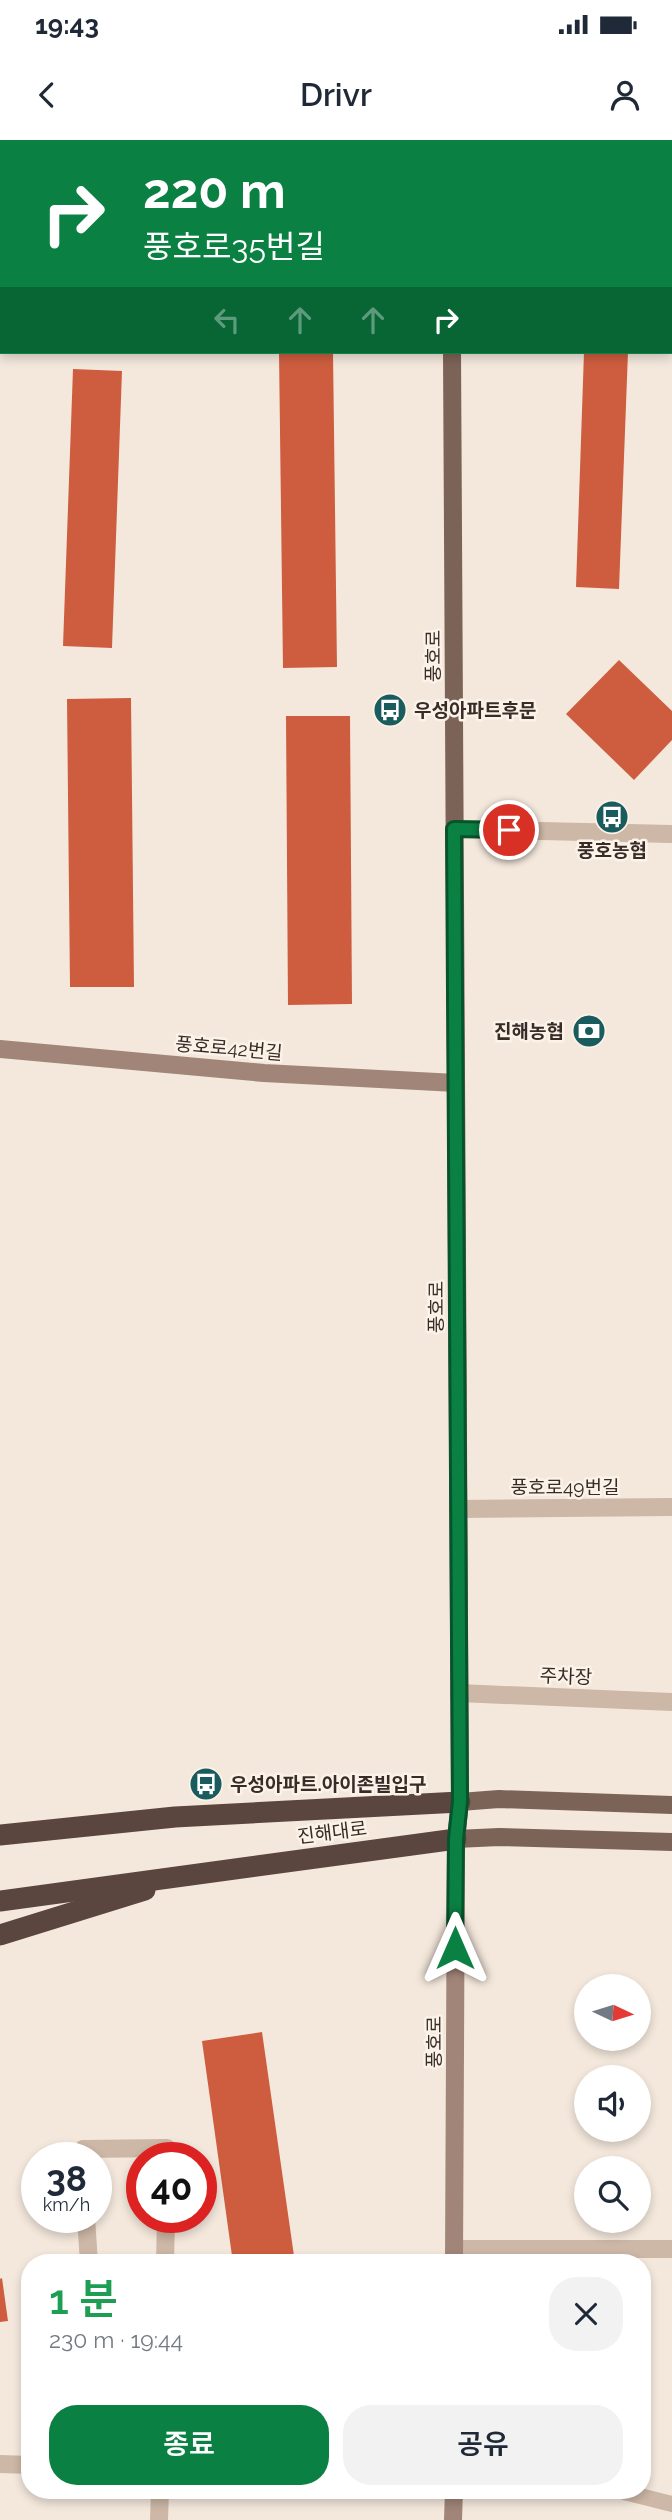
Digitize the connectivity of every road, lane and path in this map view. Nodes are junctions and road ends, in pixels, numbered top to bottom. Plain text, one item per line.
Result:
1 (452, 354) edge
2 (454, 829) junction
3 (672, 834) edge
4 (0, 1049) edge
5 (456, 1083) junction
6 (672, 1507) edge
7 (458, 1509) junction
8 (459, 1693) junction
9 (672, 1702) edge
10 (460, 1801) junction
11 (672, 1805) edge
12 (0, 1835) edge
13 (456, 1839) junction
14 (672, 1842) edge
15 (207, 1871) junction
16 (0, 1900) edge
17 (0, 1936) edge
18 (87, 2233) edge
19 (166, 2233) edge
20 (672, 2249) edge
21 (88, 2254) edge
22 (165, 2254) edge
23 (454, 2254) edge
24 (516, 2254) edge
25 (0, 2464) edge
26 (21, 2465) edge
27 (160, 2499) edge
28 (454, 2499) edge
29 (651, 2499) edge
30 (672, 2504) edge
31 (159, 2520) edge
32 (453, 2520) edge

1 - 2 main road, 풍호로
2 - 3 street
2 - 5 main road, 풍호로
4 - 5 street, 풍호로42번길
5 - 7 main road, 풍호로
6 - 7 street, 풍호로49번길
7 - 8 main road, 풍호로
8 - 9 street, 주차장
8 - 10 main road, 풍호로
10 - 11 main road, 진해대로
10 - 12 highway, 진해대로
10 - 13 main road, 풍호로
13 - 14 main road, 진해대로
13 - 15 highway, 진해대로
13 - 23 street, 풍호로
15 - 16 highway, 진해대로
15 - 17 highway
18 - 21 street
19 - 22 street
20 - 24 street
25 - 26 street
27 - 31 street
28 - 32 street
29 - 30 lane

